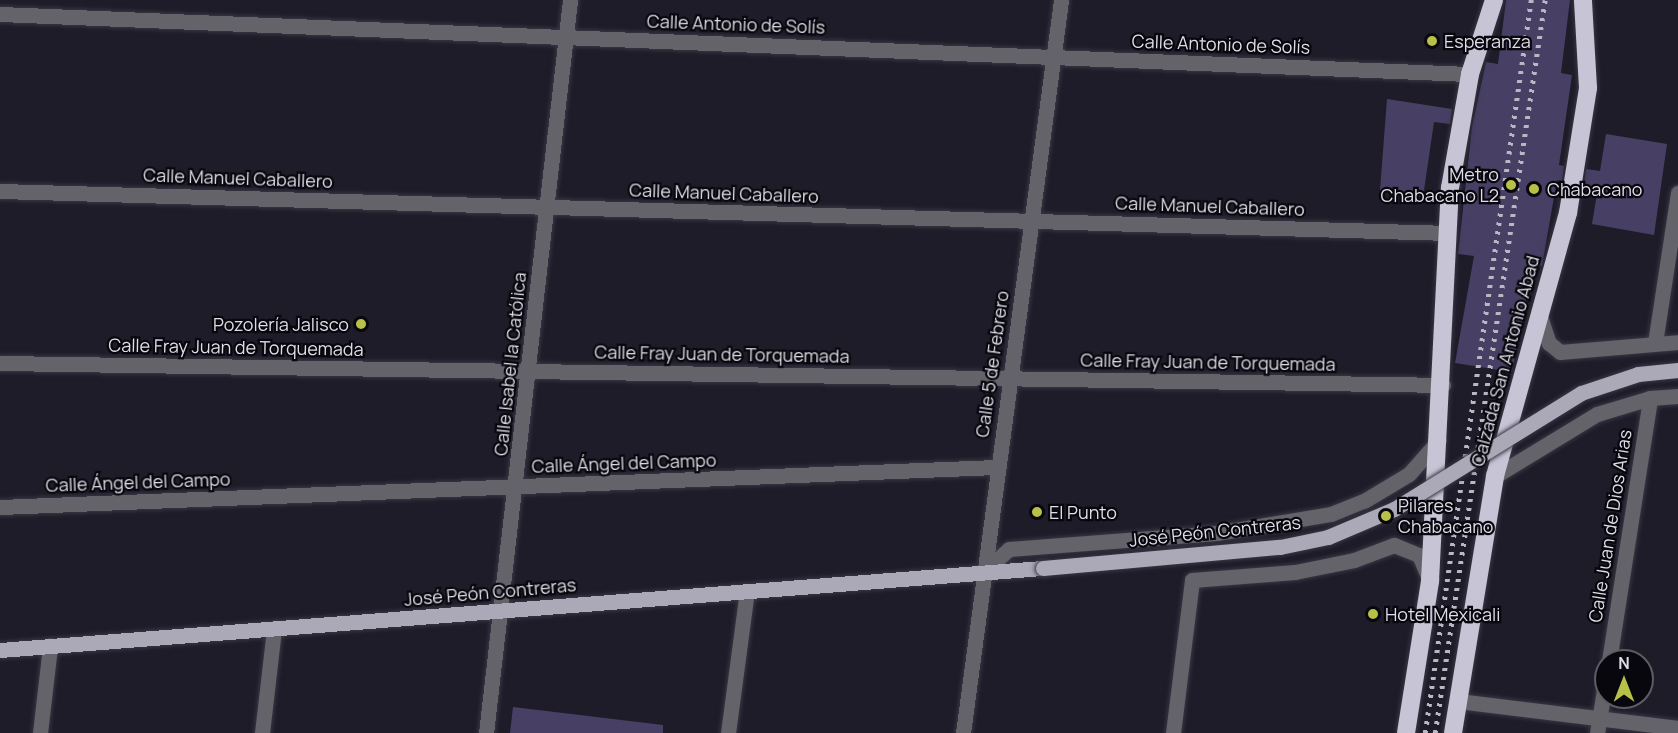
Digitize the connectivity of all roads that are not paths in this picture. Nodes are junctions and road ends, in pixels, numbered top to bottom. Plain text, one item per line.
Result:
1 (570, 0) edge
2 (1061, 0) edge
3 (1494, 0) edge
4 (1583, 0) edge
5 (0, 14) edge
6 (566, 36) junction
7 (1052, 56) junction
8 (1470, 74) junction
9 (0, 191) edge
10 (1678, 193) edge
11 (546, 207) junction
12 (1032, 221) junction
13 (1447, 233) junction
14 (1539, 311) junction
15 (1678, 342) edge
16 (1655, 343) junction
17 (0, 363) edge
18 (1678, 370) edge
19 (529, 371) junction
20 (1009, 378) junction
21 (1443, 385) junction
22 (1678, 396) edge
23 (1650, 398) junction
24 (1441, 438) junction
25 (998, 467) junction
26 (1495, 476) junction
27 (516, 486) junction
28 (0, 507) edge
29 (983, 573) junction
30 (1430, 581) junction
31 (747, 591) junction
32 (501, 611) junction
33 (274, 629) junction
34 (50, 646) junction
35 (1611, 649) edge
36 (0, 650) edge
37 (1458, 701) junction
38 (1601, 709) edge
39 (1598, 726) edge
40 (1678, 728) edge
41 (39, 733) edge
42 (262, 733) edge
43 (486, 733) edge
44 (728, 733) edge
45 (963, 733) edge
46 (1173, 733) edge
47 (1406, 733) edge
48 (1453, 733) edge

1 - 6 street, Calle Isabel la Católica
2 - 7 street, Calle 5 de Febrero
3 - 8 highway
4 - 14 highway, Calzada San Antonio Abad
5 - 6 street, Calle Antonio de Solís
6 - 7 street, Calle Antonio de Solís
6 - 11 street, Calle Isabel la Católica
7 - 8 street, Calle Antonio de Solís
7 - 12 street, Calle 5 de Febrero
8 - 13 highway
9 - 11 street, Calle Manuel Caballero
10 - 16 street
11 - 12 street, Calle Manuel Caballero
11 - 19 street, Calle Isabel la Católica
12 - 13 street, Calle Manuel Caballero
12 - 20 street, Calle 5 de Febrero
13 - 21 highway
14 - 16 street
14 - 26 highway, Calzada San Antonio Abad
15 - 16 street
17 - 19 street, Calle Fray Juan de Torquemada
18 - 29 main road, José Peón Contreras, bridge
19 - 20 street, Calle Fray Juan de Torquemada
19 - 27 street, Calle Isabel la Católica
20 - 21 street, Calle Fray Juan de Torquemada
20 - 25 street, Calle 5 de Febrero
21 - 24 highway
22 - 23 street
23 - 26 street
23 - 35 street, Calle Juan de Dios Arias
24 - 29 street, José Peón Contreras
24 - 30 highway
25 - 27 street, Calle Ángel del Campo
25 - 29 street, Calle 5 de Febrero
26 - 37 highway, Calzada San Antonio Abad
27 - 28 street, Calle Ángel del Campo
27 - 32 street, Calle Isabel la Católica
29 - 31 main road, José Peón Contreras
29 - 45 street, Calle 5 de Febrero
30 - 46 street
30 - 47 highway
31 - 32 main road, José Peón Contreras
31 - 44 street
32 - 33 main road, José Peón Contreras
32 - 43 street, Calle Isabel la Católica
33 - 34 main road, José Peón Contreras
33 - 42 street
34 - 36 main road, José Peón Contreras
34 - 41 street
37 - 39 street
37 - 48 highway, Calzada San Antonio Abad
38 - 39 street
39 - 40 street

